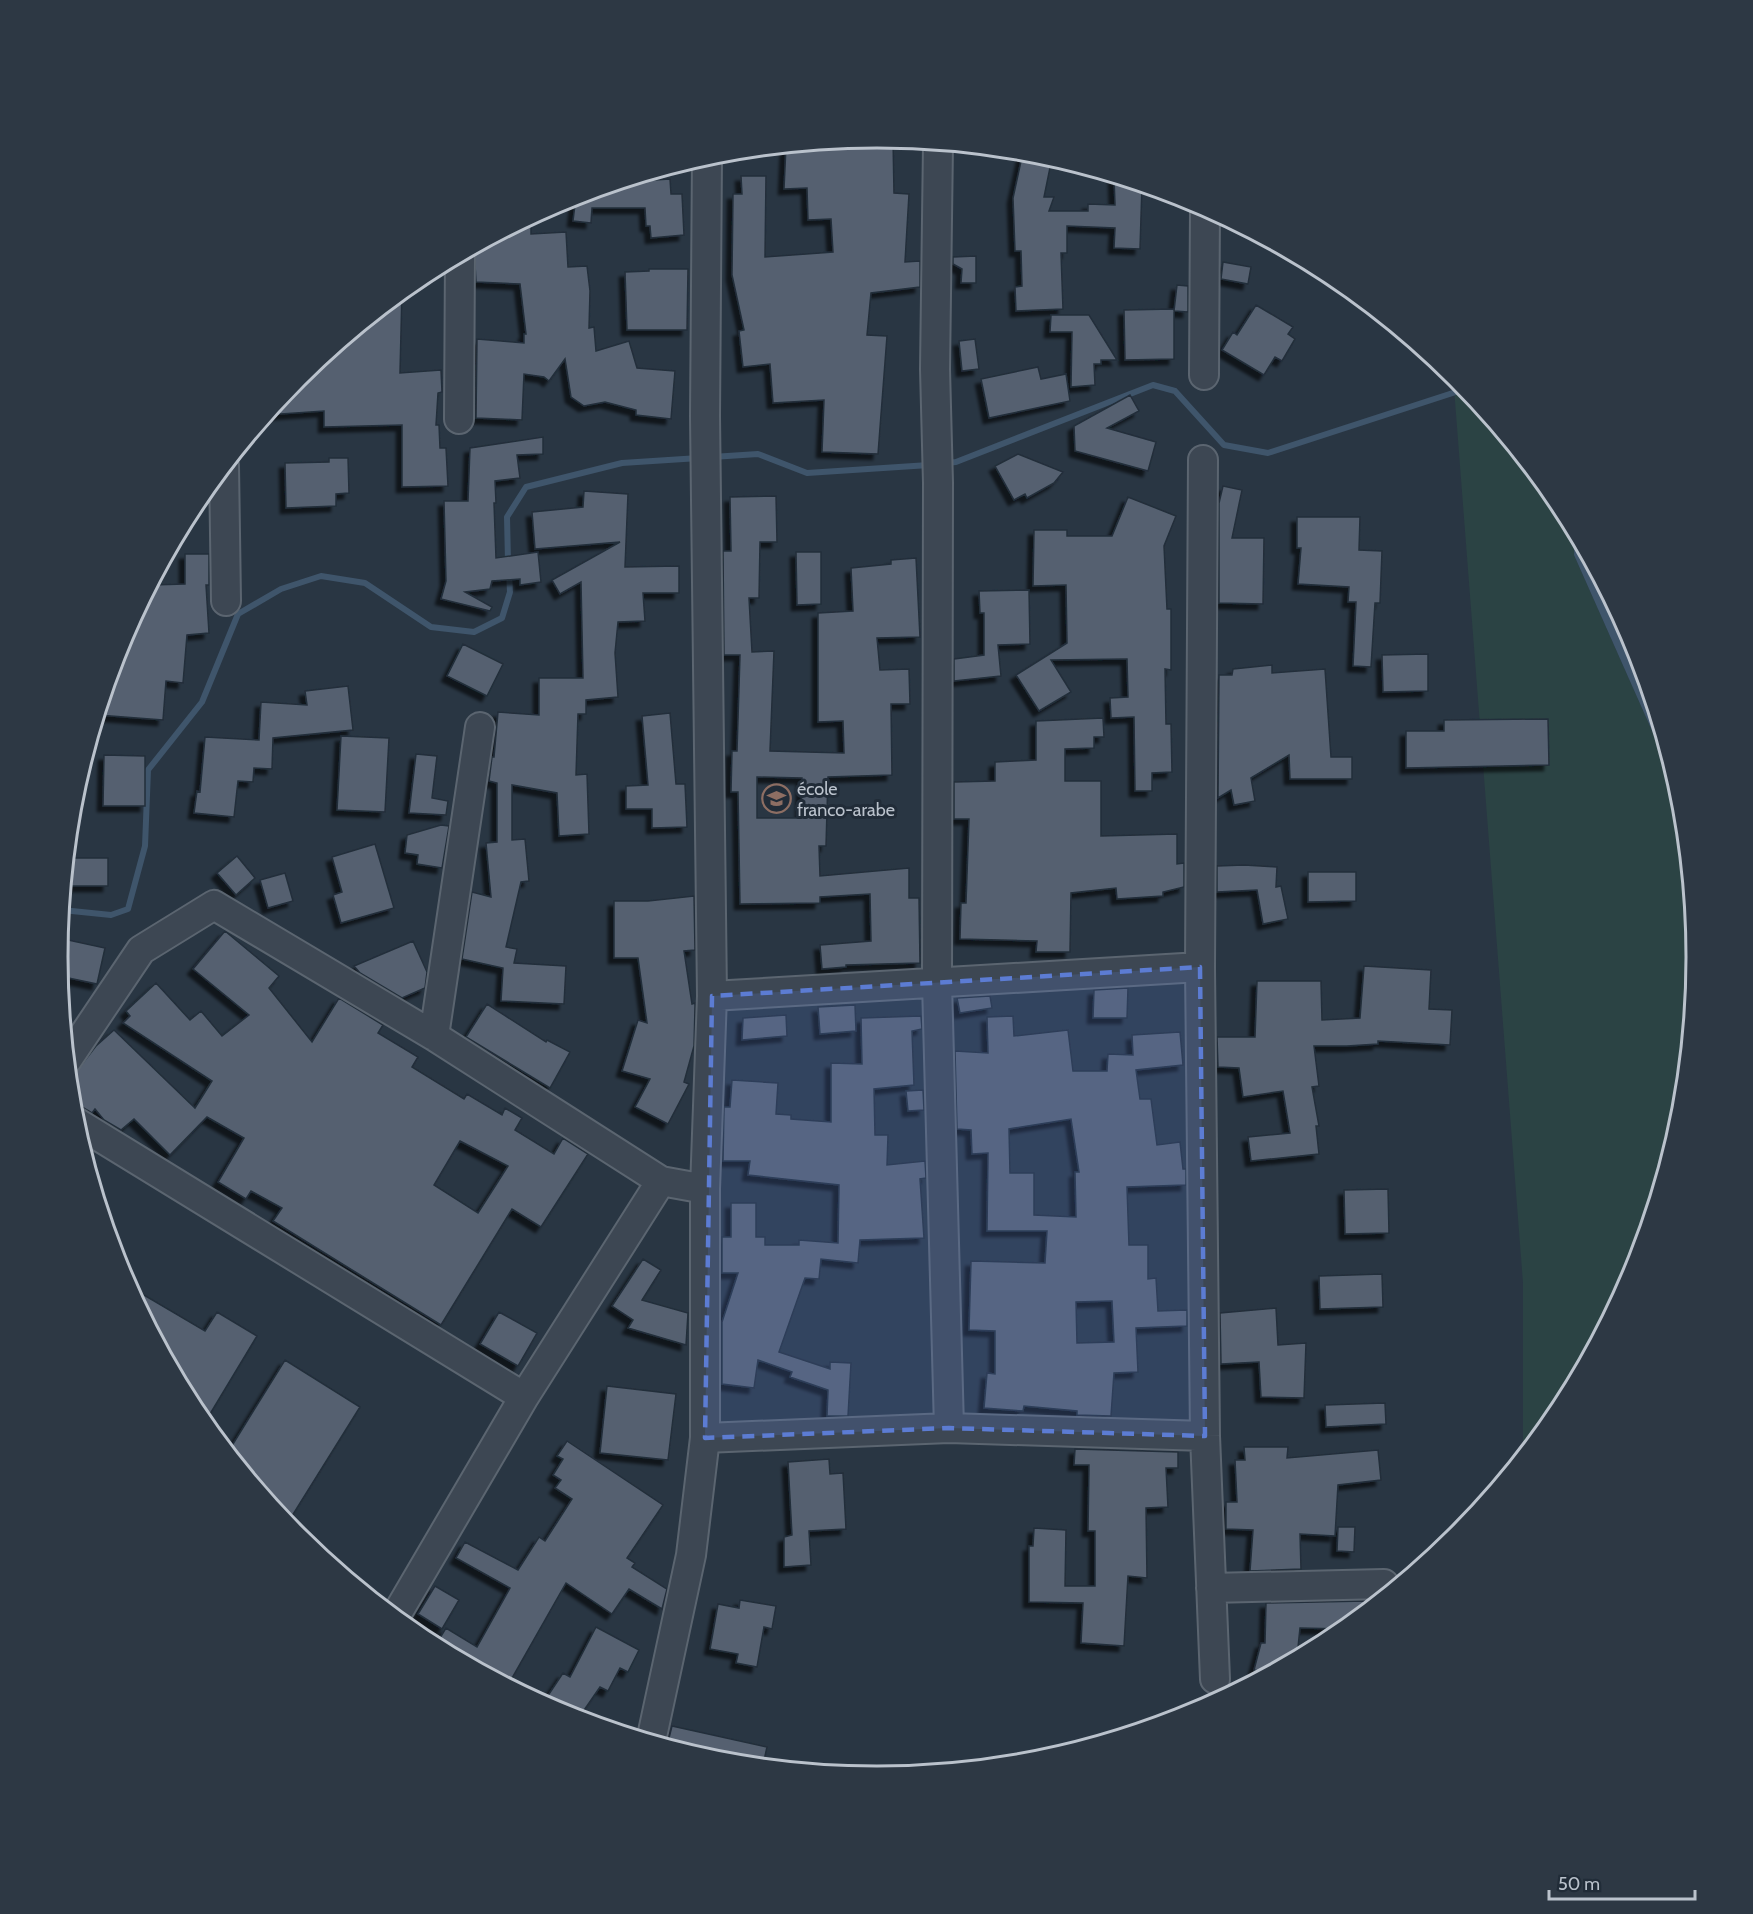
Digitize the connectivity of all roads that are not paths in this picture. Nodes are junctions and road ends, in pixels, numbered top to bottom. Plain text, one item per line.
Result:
1 (938, 151) edge
2 (707, 167) edge
3 (1205, 218) edge
4 (460, 263) edge
5 (1204, 375) dead end
6 (459, 419) dead end
7 (1203, 460) dead end
8 (224, 480) edge
9 (226, 602) dead end
10 (480, 727) dead end
11 (1200, 968) junction
12 (937, 983) junction
13 (712, 996) junction
14 (434, 1036) junction
15 (73, 1051) edge
16 (86, 1128) edge
17 (661, 1181) junction
18 (705, 1189) junction
19 (524, 1397) junction
20 (949, 1428) junction
21 (1205, 1436) junction
22 (705, 1438) junction
23 (1384, 1587) edge
24 (1211, 1588) junction
25 (399, 1610) edge
26 (1215, 1679) dead end
27 (653, 1734) edge

1 - 12 street
2 - 13 street
3 - 5 street
4 - 6 street
7 - 11 street
8 - 9 street
10 - 14 street
11 - 12 street
11 - 21 street
12 - 13 street
12 - 20 street
13 - 18 street
14 - 15 street
14 - 17 street
16 - 19 street
17 - 18 street
17 - 19 street
18 - 22 street
19 - 25 street
20 - 21 street
20 - 22 street
21 - 24 street
22 - 27 street
23 - 24 street
24 - 26 street

